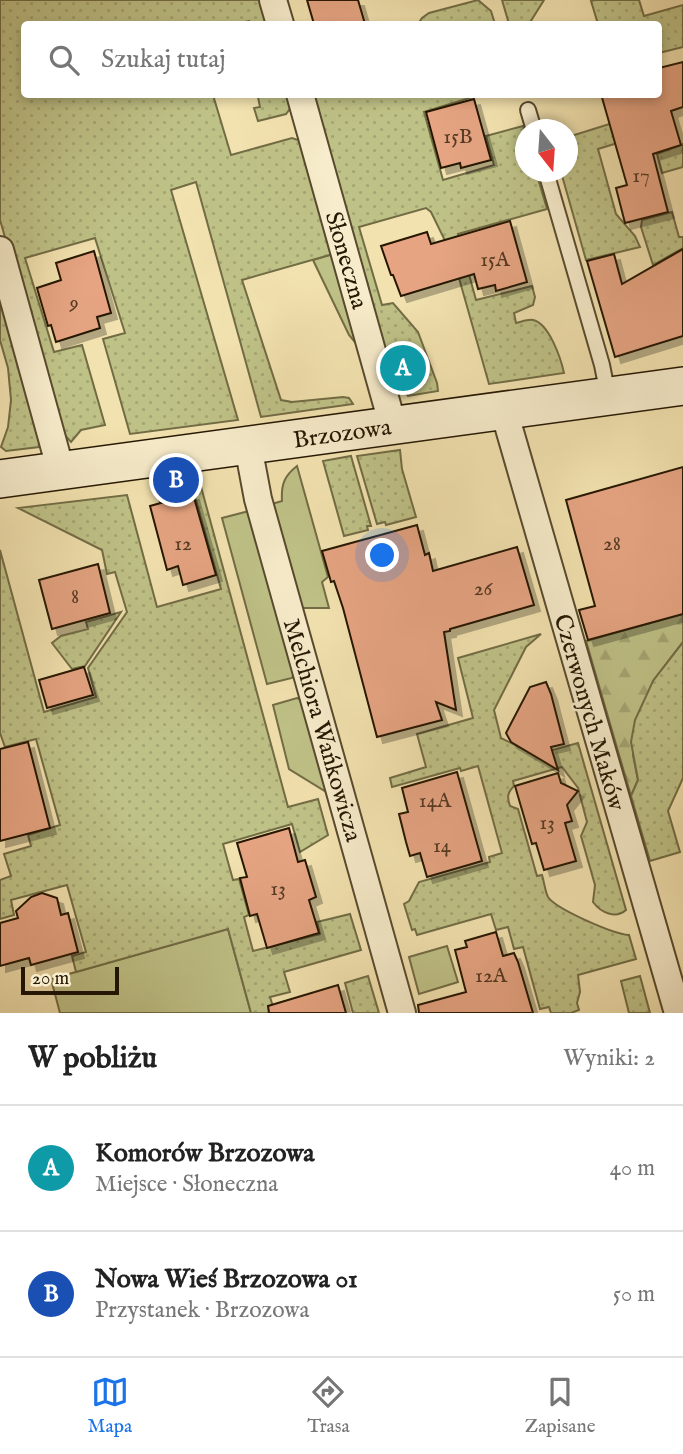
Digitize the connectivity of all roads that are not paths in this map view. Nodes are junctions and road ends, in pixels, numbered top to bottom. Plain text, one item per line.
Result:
1 (273, 0) edge
2 (279, 21) edge
3 (301, 98) edge
4 (528, 110) dead end
5 (531, 119) edge
6 (549, 182) edge
7 (0, 250) edge
8 (683, 386) edge
9 (608, 397) junction
10 (504, 411) junction
11 (393, 426) junction
12 (248, 446) junction
13 (61, 471) junction
14 (0, 480) edge
15 (402, 1013) edge
16 (678, 1013) edge

1 - 2 street
3 - 11 street, Słoneczna
4 - 5 lane
6 - 9 lane
7 - 13 street
8 - 9 street, Brzozowa
9 - 10 street, Brzozowa
10 - 11 street, Brzozowa
10 - 16 street, Czerwonych Maków
11 - 12 street, Brzozowa
12 - 13 street, Brzozowa
12 - 15 street, Melchiora Wańkowicza
13 - 14 street, Brzozowa

